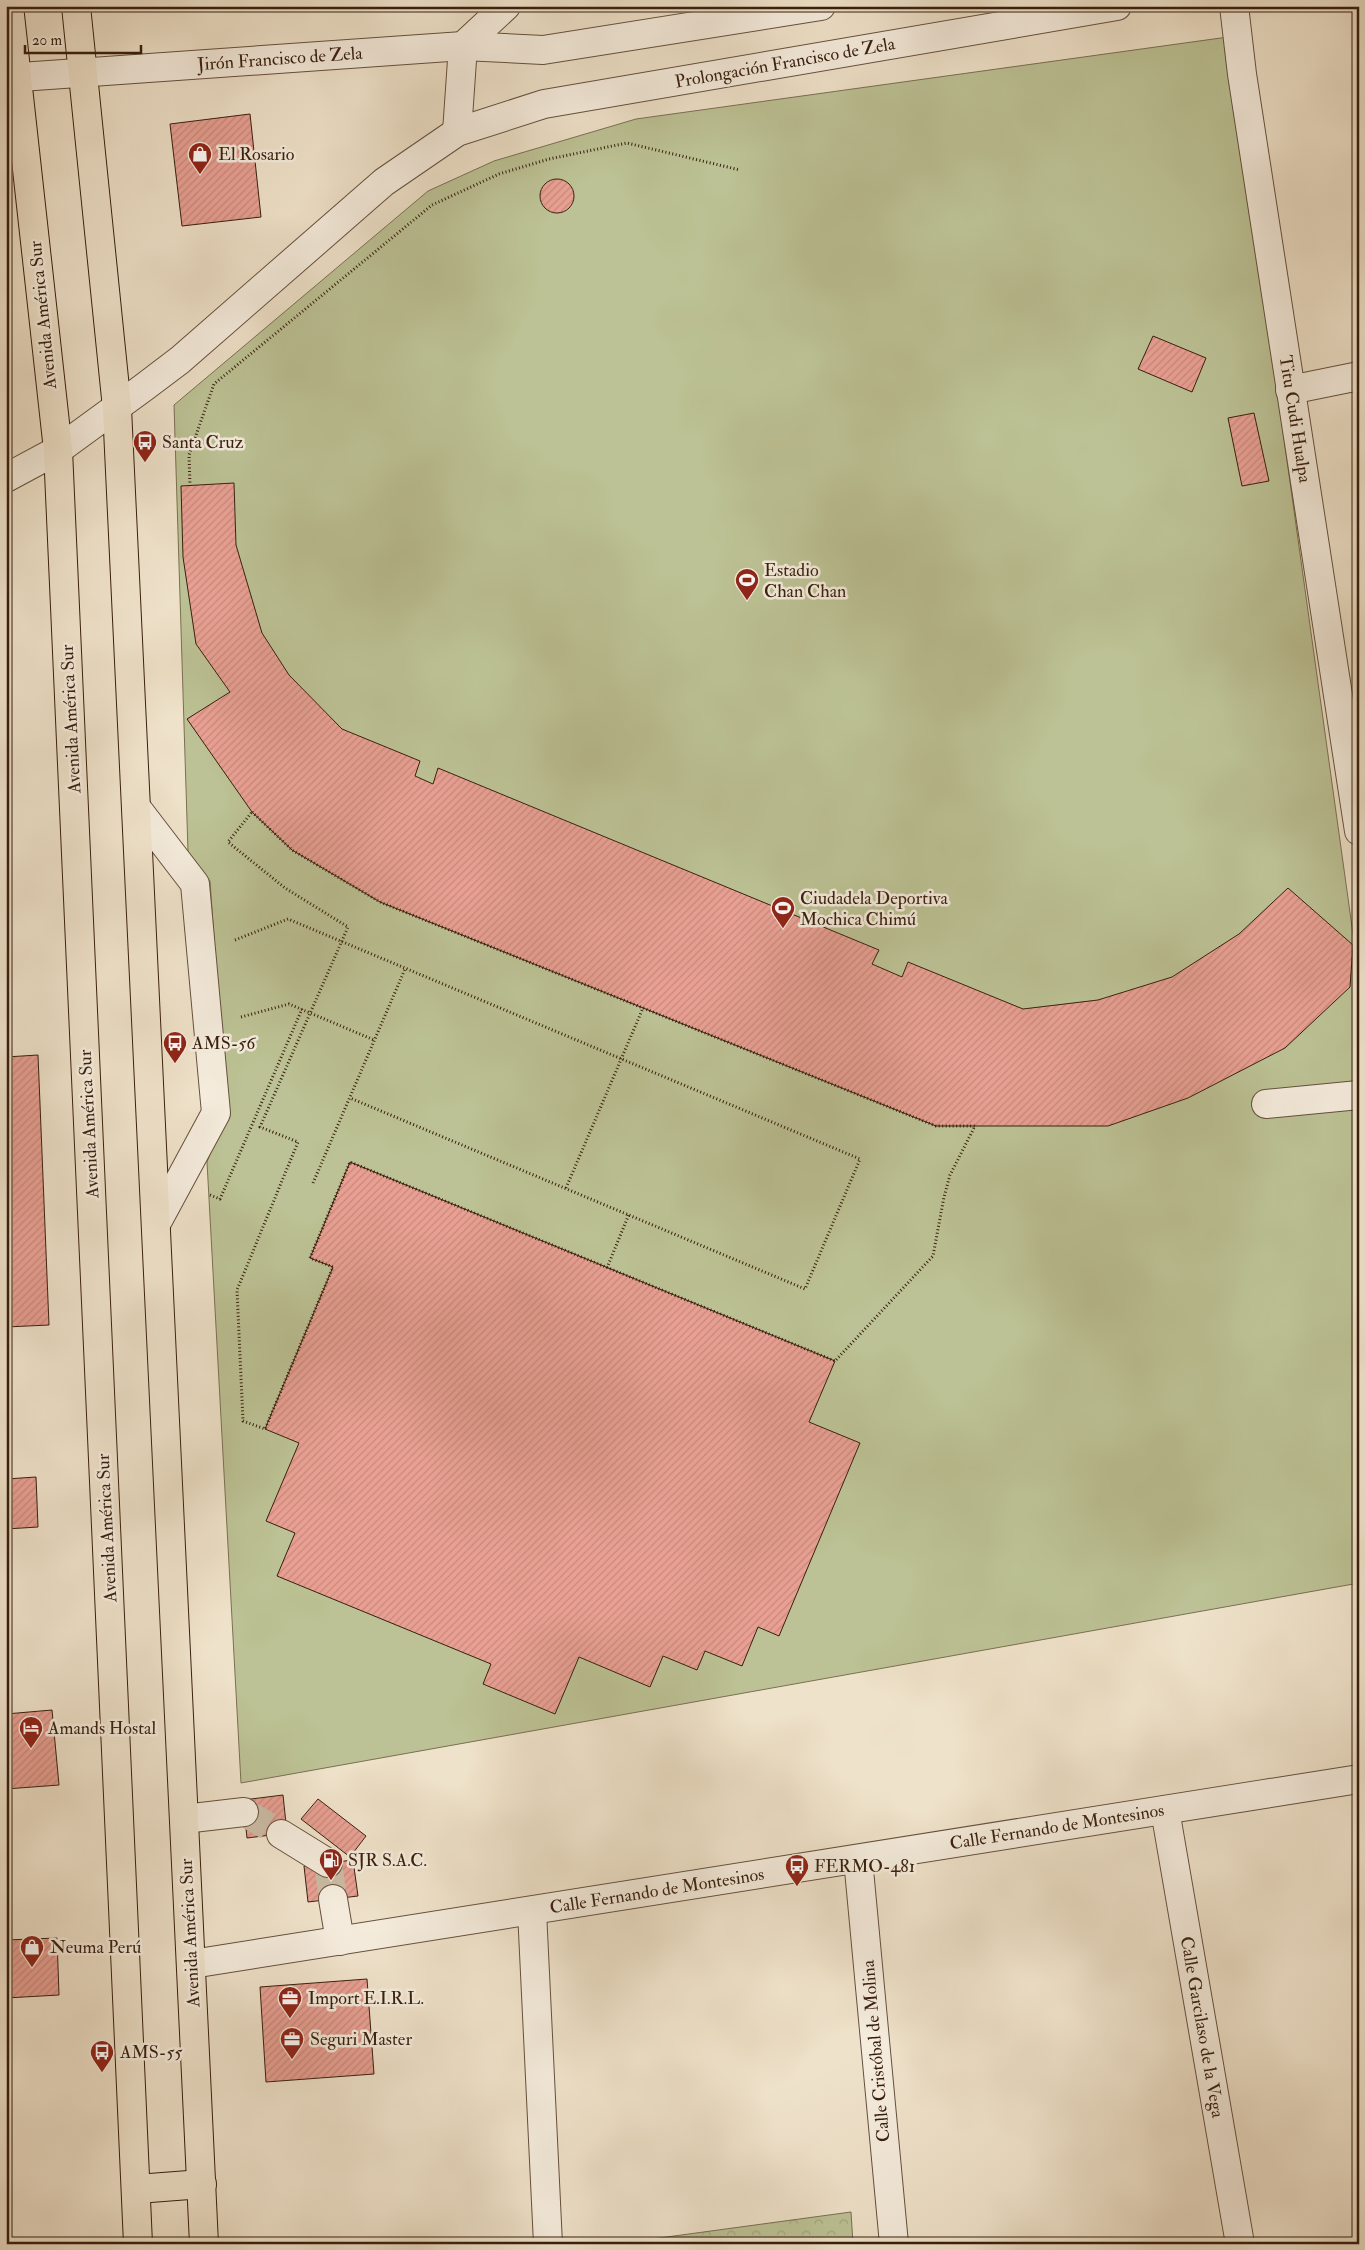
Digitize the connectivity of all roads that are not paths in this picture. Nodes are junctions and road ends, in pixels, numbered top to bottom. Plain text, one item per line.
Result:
1 (9, 6) edge
2 (76, 6) edge
3 (506, 6) edge
4 (821, 6) edge
5 (1117, 6) edge
6 (1234, 6) edge
7 (463, 46) junction
8 (83, 73) junction
9 (12, 78) edge
10 (457, 132) junction
11 (1359, 376) edge
12 (1290, 390) junction
13 (117, 408) junction
14 (58, 450) junction
15 (6, 478) edge
16 (1350, 724) edge
17 (136, 807) junction
18 (1359, 831) edge
19 (1359, 1095) edge
20 (1266, 1104) dead end
21 (156, 1224) junction
22 (1359, 1779) edge
23 (1165, 1810) junction
24 (244, 1812) tunnel mouth
25 (184, 1819) junction
26 (282, 1834) tunnel mouth
27 (858, 1859) junction
28 (328, 1863) dead end
29 (333, 1899) tunnel mouth
30 (532, 1910) junction
31 (340, 1941) junction
32 (192, 1964) junction
33 (202, 2184) junction
34 (137, 2189) junction
35 (138, 2244) edge
36 (204, 2244) edge
37 (548, 2244) edge
38 (894, 2244) edge
39 (1240, 2244) edge

1 - 9 main road, Avenida América Sur
2 - 8 main road, Avenida América Sur
3 - 7 street
4 - 7 street
5 - 10 street, Prolongación Francisco de Zela
6 - 12 street, Titu Cudi Hualpa
7 - 8 street, Jirón Francisco de Zela
7 - 10 street
8 - 9 street, Jirón Francisco de Zela
8 - 13 main road, Avenida América Sur
9 - 14 main road, Avenida América Sur
10 - 13 street
11 - 12 street
12 - 16 street, Titu Cudi Hualpa
13 - 14 street
13 - 17 main road, Avenida América Sur
14 - 15 street
14 - 34 main road, Avenida América Sur
16 - 18 street, Titu Cudi Hualpa
17 - 21 main road, Avenida América Sur
17 - 21 street
19 - 20 street
21 - 25 main road, Avenida América Sur
22 - 23 street, Calle Fernando de Montesinos
23 - 27 street, Calle Fernando de Montesinos
23 - 39 street, Calle Garcilaso de la Vega
24 - 25 street
25 - 32 main road, Avenida América Sur
26 - 28 street
27 - 30 street, Calle Fernando de Montesinos
27 - 38 street, Calle Cristóbal de Molina
29 - 31 street
30 - 31 street, Calle Fernando de Montesinos
30 - 37 street
31 - 32 street, Calle Fernando de Montesinos
32 - 33 main road, Avenida América Sur
33 - 34 main road
33 - 36 main road, Avenida América Sur
34 - 35 main road, Avenida América Sur

